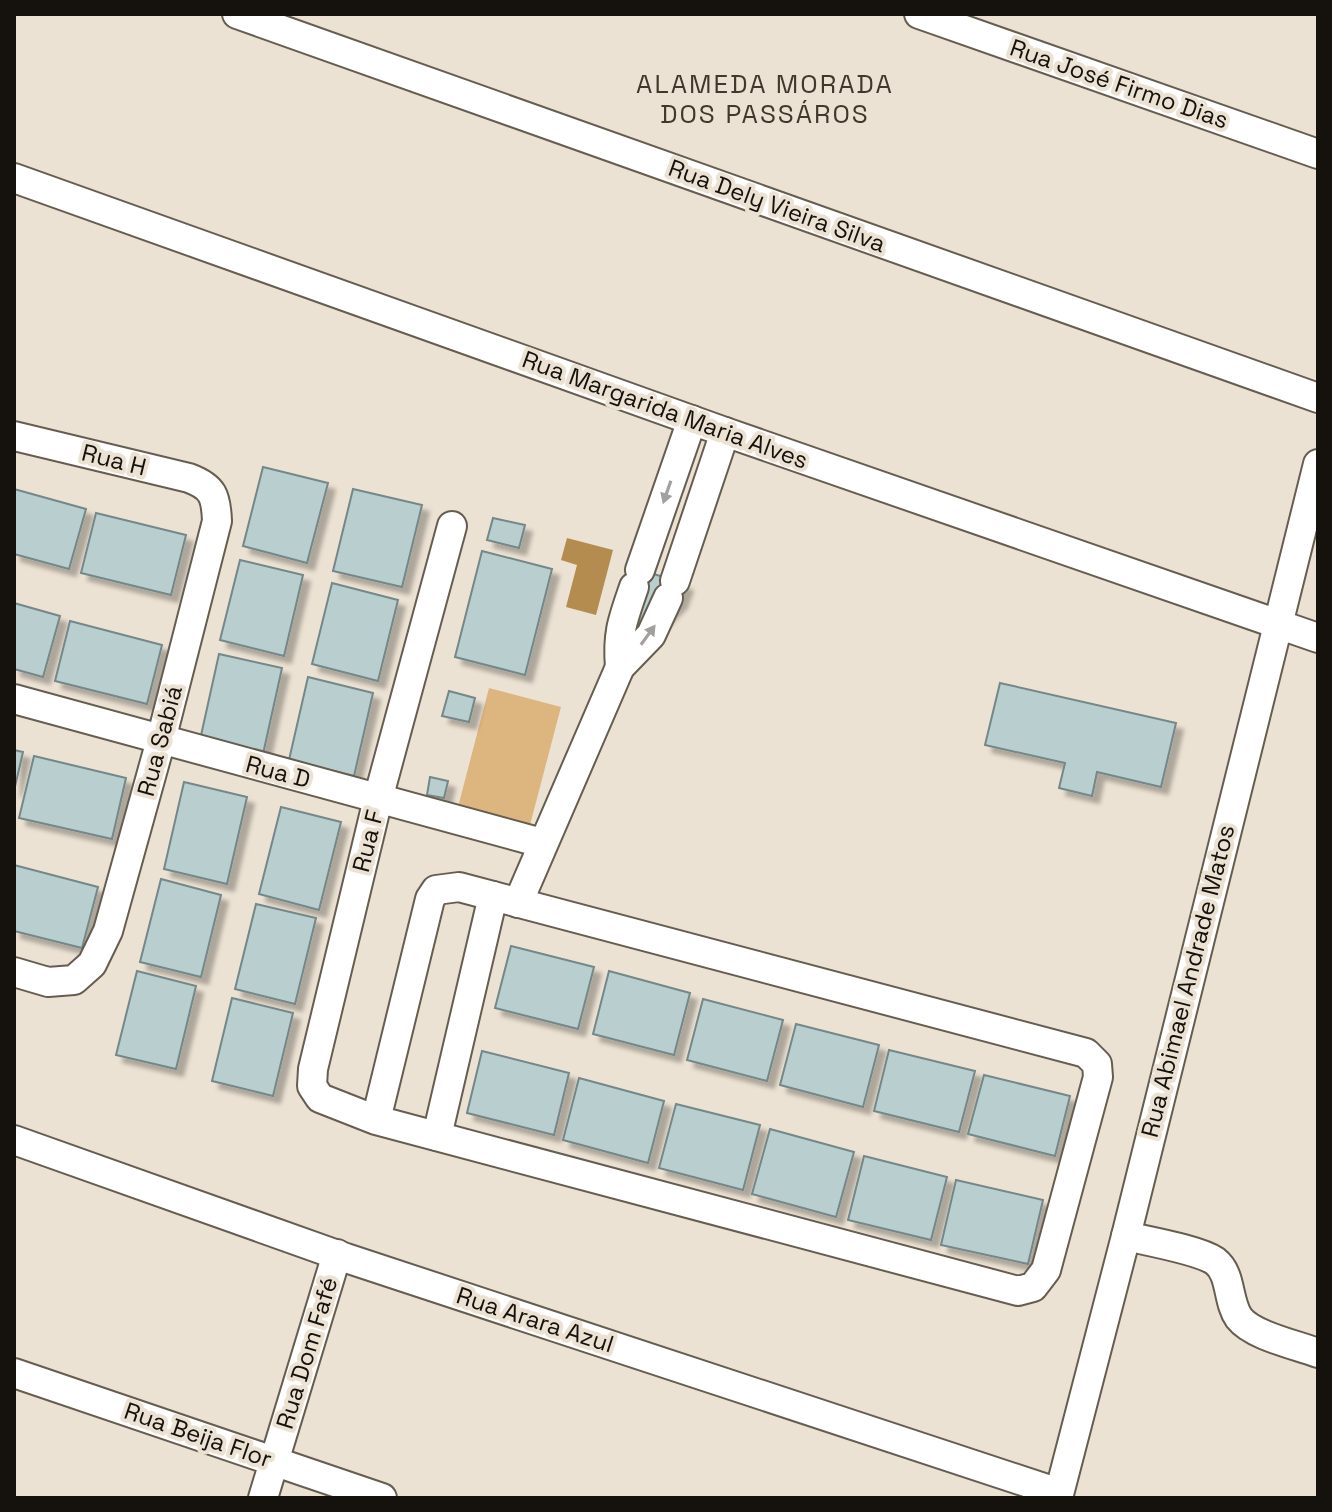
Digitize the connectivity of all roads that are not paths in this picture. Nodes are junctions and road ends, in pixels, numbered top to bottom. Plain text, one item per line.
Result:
1 (237, 14) edge
2 (919, 14) edge
3 (1318, 154) edge
4 (14, 178) edge
5 (1318, 398) edge
6 (692, 420) junction
7 (725, 432) junction
8 (14, 436) edge
9 (1318, 464) edge
10 (211, 491) joint
11 (452, 526) dead end
12 (653, 532) junction
13 (688, 543) junction
14 (639, 574) junction
15 (673, 585) junction
16 (1277, 624) junction
17 (1318, 638) edge
18 (620, 667) junction
19 (14, 699) edge
20 (161, 740) junction
21 (378, 799) junction
22 (542, 843) junction
23 (505, 899) junction
24 (14, 972) edge
25 (376, 1120) junction
26 (437, 1136) junction
27 (14, 1140) edge
28 (1126, 1236) junction
29 (337, 1254) junction
30 (1318, 1353) edge
31 (14, 1373) edge
32 (275, 1462) junction
33 (1059, 1496) edge
34 (263, 1498) edge
35 (382, 1498) edge

1 - 5 street, Rua Dely Vieira Silva
2 - 3 street, Rua José Firmo Dias
4 - 6 street, Rua Margarida Maria Alves
6 - 7 street, Rua Margarida Maria Alves
6 -> 12 street
7 - 13 street
7 - 16 street, Rua Margarida Maria Alves
8 - 10 street, Rua H
9 - 16 street, Rua Abimael Andrade Matos
10 - 20 street, Rua Sabiá
11 - 21 street, Rua F
12 - 13 street
12 - 14 street
13 - 15 street
14 - 15 street
14 - 18 street
18 -> 15 street
16 - 17 street, Rua Margarida Maria Alves
16 - 28 street, Rua Abimael Andrade Matos
18 - 22 street
19 - 20 street, Rua D
20 - 21 street, Rua D
20 - 24 street, Rua Sabiá
21 - 22 street, Rua D
21 - 25 street, Rua F
22 - 23 street
23 - 25 street
23 - 26 street
23 - 26 street, Rua F
25 - 26 street, Rua F
27 - 29 street, Rua Arara Azul
28 - 30 street
28 - 33 street, Rua Abimael Andrade Matos
29 - 32 street, Rua Dom Fafé
29 - 33 street, Rua Arara Azul
31 - 32 street, Rua Beija Flor
32 - 34 street, Rua Dom Fafé
32 - 35 street, Rua Beija Flor

